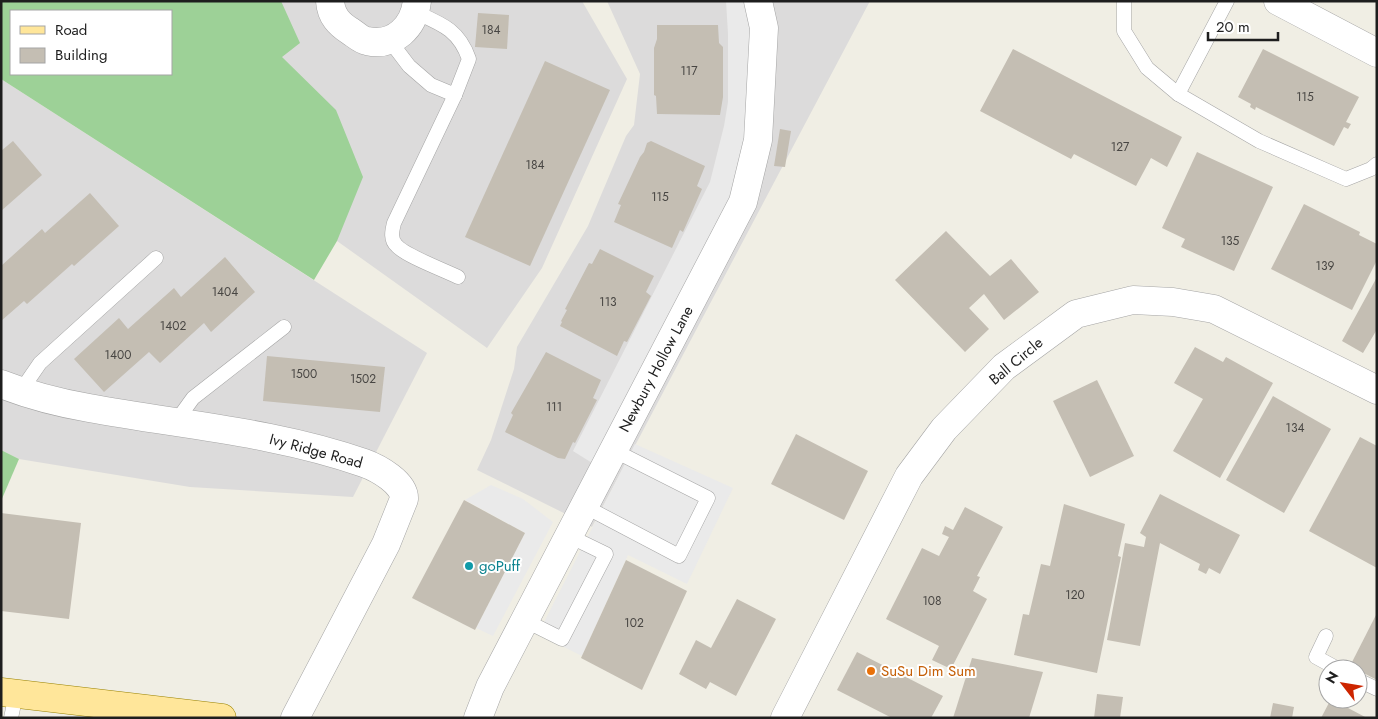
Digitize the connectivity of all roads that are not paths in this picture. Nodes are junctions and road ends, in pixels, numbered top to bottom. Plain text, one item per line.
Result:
1 (330, 1) edge
2 (758, 1) edge
3 (1124, 1) edge
4 (1227, 1) edge
5 (1278, 1) edge
6 (416, 7) edge
7 (390, 41) junction
8 (1377, 52) edge
9 (1178, 94) junction
10 (455, 95) junction
11 (1377, 164) edge
12 (156, 258) dead end
13 (458, 277) dead end
14 (284, 327) dead end
15 (11, 388) edge
16 (1377, 390) edge
17 (175, 423) junction
18 (613, 450) junction
19 (584, 506) junction
20 (568, 536) junction
21 (524, 620) junction
22 (1326, 636) dead end
23 (1320, 659) edge
24 (9, 701) edge
25 (81, 710) edge
26 (222, 718) edge
27 (294, 718) edge
28 (478, 718) edge
29 (785, 718) edge

1 - 7 street
2 - 18 street, Newbury Hollow Lane
3 - 9 lane
4 - 9 lane
5 - 8 street
6 - 7 street
6 - 10 lane
7 - 10 lane
9 - 11 lane
10 - 13 lane
12 - 15 lane
14 - 17 lane
15 - 17 street, Ivy Ridge Road
16 - 29 street, Ball Circle
17 - 27 street, Ivy Ridge Road
18 - 19 street, Newbury Hollow Lane
18 - 19 lane
19 - 20 street, Newbury Hollow Lane
20 - 21 street, Newbury Hollow Lane
20 - 21 lane
21 - 28 street, Newbury Hollow Lane
22 - 23 lane
24 - 25 main road
25 - 26 main road

